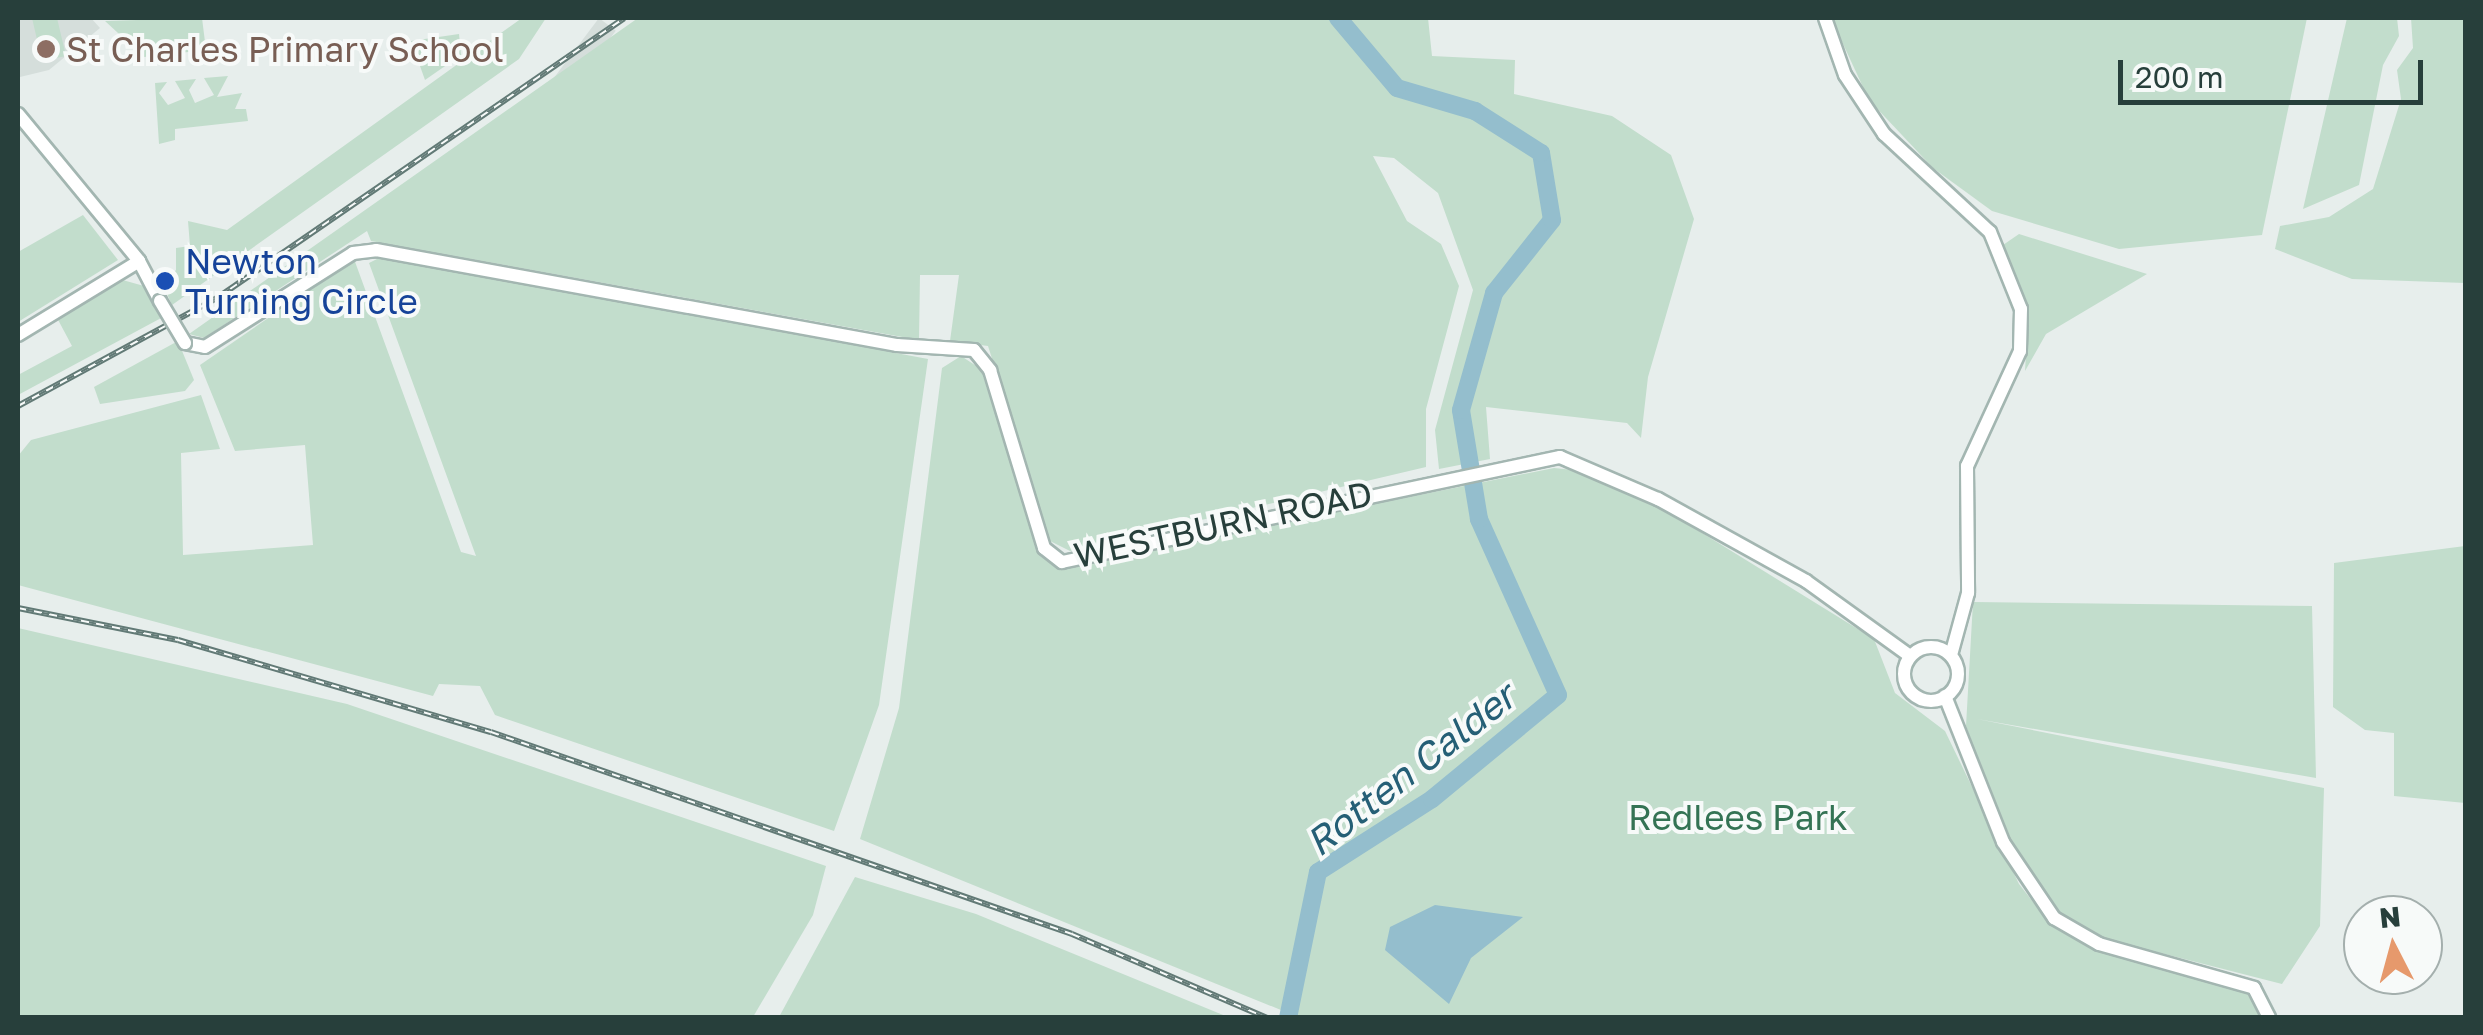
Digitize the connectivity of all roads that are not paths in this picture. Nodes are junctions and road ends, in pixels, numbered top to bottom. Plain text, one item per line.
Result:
1 (1825, 18) edge
2 (18, 114) edge
3 (18, 131) edge
4 (34, 139) junction
5 (138, 261) junction
6 (18, 335) edge
7 (1951, 655) junction
8 (1910, 656) junction
9 (1946, 696) junction
10 (2270, 1018) edge

1 - 7 street
2 - 4 street
3 - 4 street
4 - 5 street
5 - 6 street
5 - 8 street, WESTBURN ROAD, bridge
7 - 8 street
7 - 9 street
8 - 9 street
9 - 10 street

